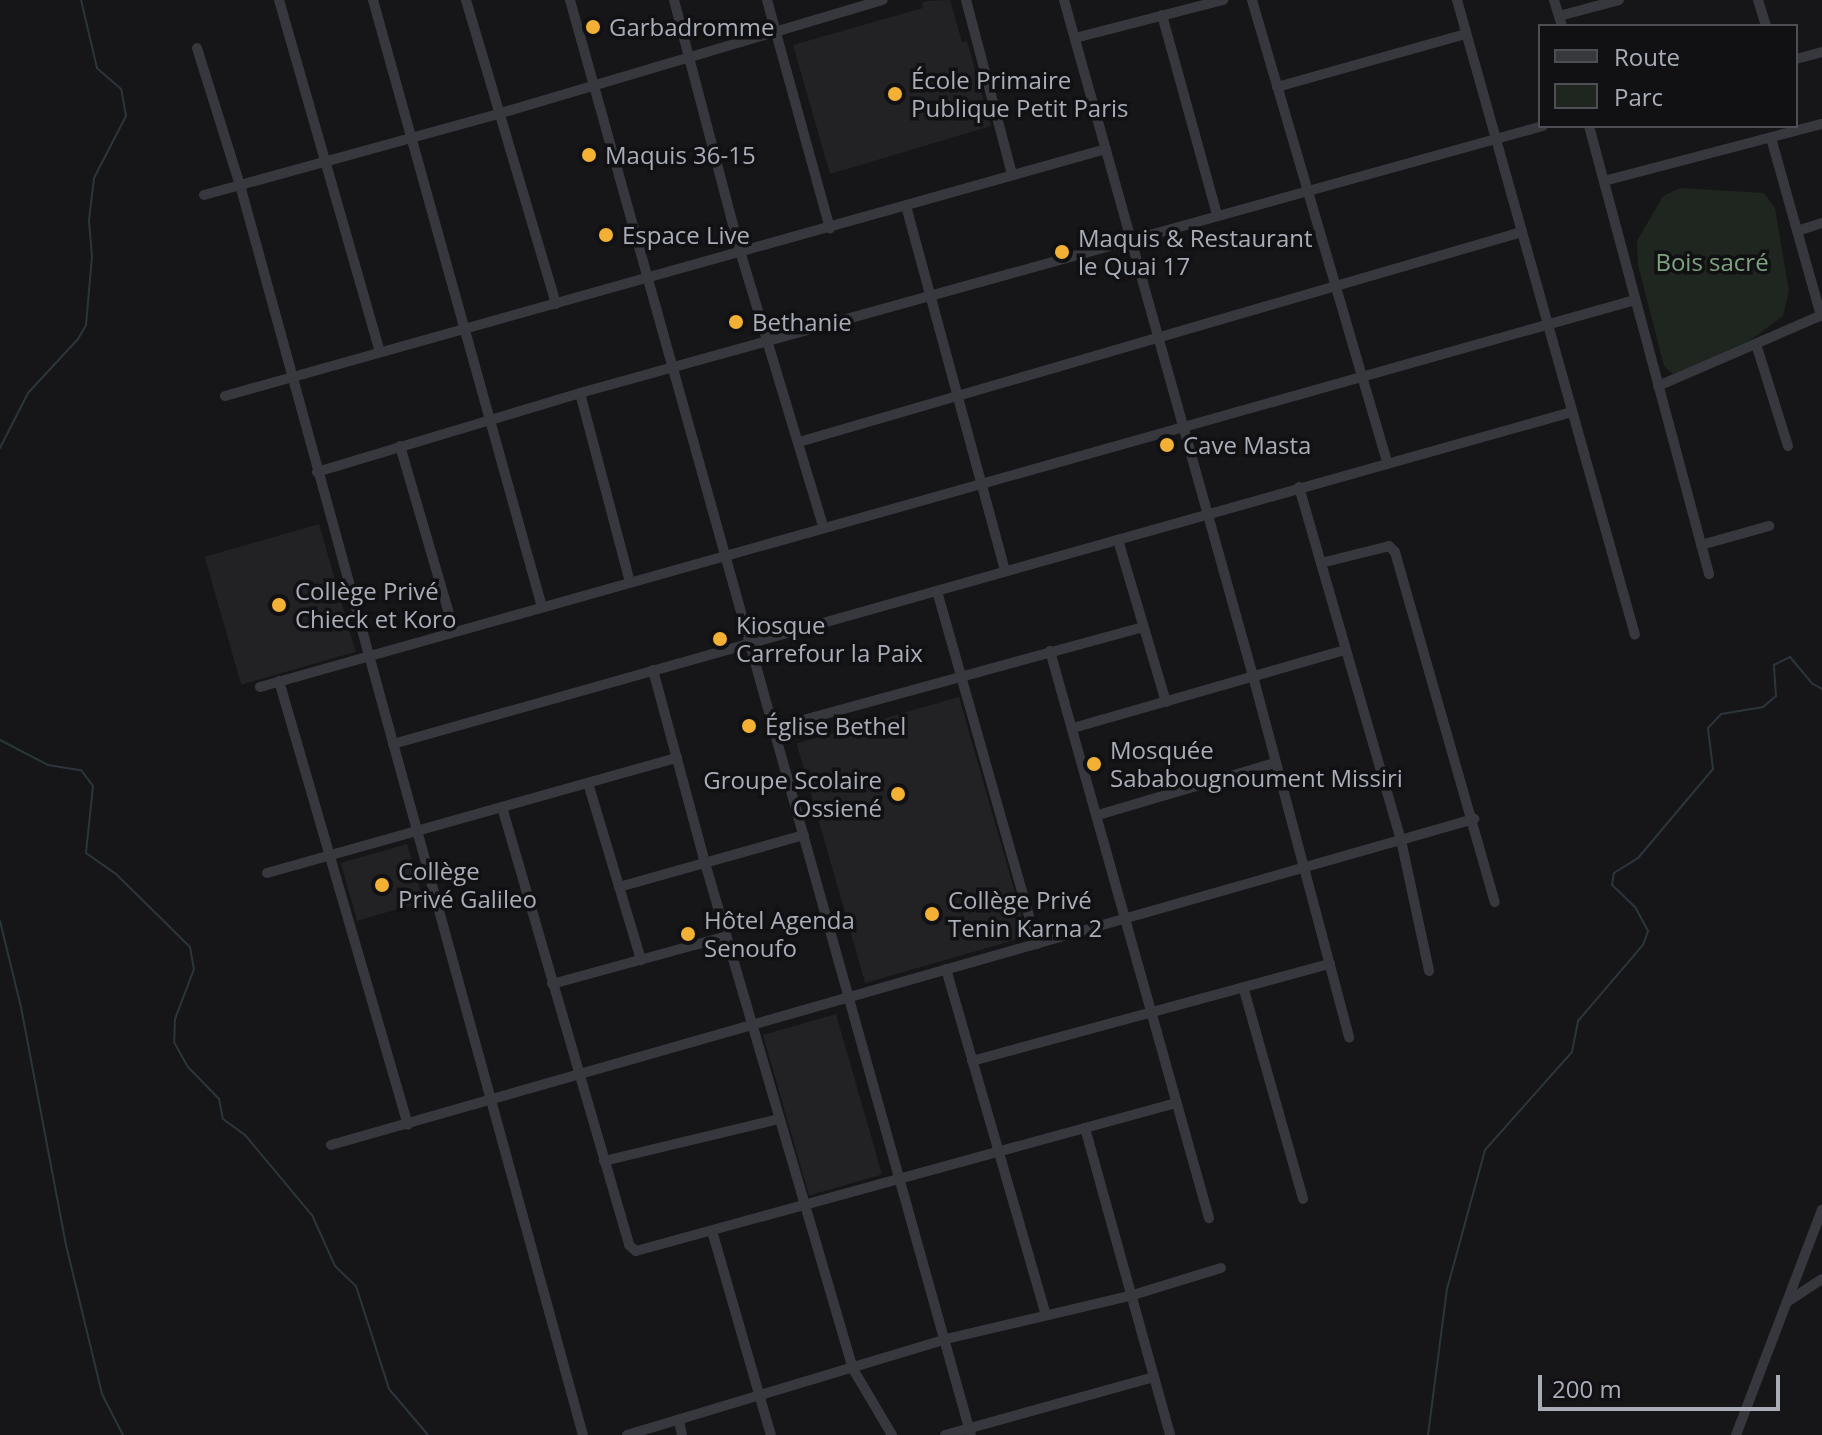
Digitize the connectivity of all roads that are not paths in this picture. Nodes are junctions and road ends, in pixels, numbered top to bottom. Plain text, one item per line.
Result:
1 (279, 0) edge
2 (373, 0) edge
3 (466, 0) edge
4 (570, 0) edge
5 (674, 0) edge
6 (767, 0) edge
7 (883, 0) edge
8 (966, 0) edge
9 (1064, 0) edge
10 (1223, 0) edge
11 (1252, 0) edge
12 (1457, 0) edge
13 (1554, 0) edge
14 (1619, 0) edge
15 (1758, 0) edge
16 (858, 3) edge
17 (1162, 15) junction
18 (1560, 21) edge
19 (1765, 24) edge
20 (776, 32) junction
21 (1466, 34) junction
22 (1075, 38) junction
23 (197, 48) dead end
24 (1822, 52) edge
25 (689, 57) junction
26 (1798, 58) edge
27 (594, 84) junction
28 (1277, 87) junction
29 (501, 113) junction
30 (1822, 124) edge
31 (1538, 127) edge
32 (1590, 128) edge
33 (410, 138) junction
34 (1496, 138) junction
35 (1771, 138) junction
36 (1106, 149) junction
37 (325, 161) junction
38 (1012, 174) junction
39 (1604, 181) junction
40 (240, 185) junction
41 (1308, 192) junction
42 (204, 195) dead end
43 (906, 206) junction
44 (1217, 215) junction
45 (1822, 223) edge
46 (830, 228) junction
47 (1797, 231) junction
48 (1522, 232) junction
49 (1131, 239) junction
50 (740, 251) junction
51 (646, 278) junction
52 (1336, 288) junction
53 (931, 296) junction
54 (1635, 300) junction
55 (556, 304) junction
56 (1821, 315) edge
57 (1547, 324) junction
58 (464, 328) junction
59 (1157, 338) junction
60 (769, 342) junction
61 (1756, 344) junction
62 (380, 352) junction
63 (674, 370) junction
64 (1362, 377) junction
65 (290, 378) junction
66 (1658, 386) junction
67 (580, 393) junction
68 (225, 396) dead end
69 (958, 396) junction
70 (1572, 412) junction
71 (491, 420) junction
72 (1183, 426) junction
73 (799, 442) junction
74 (400, 446) junction
75 (1788, 446) dead end
76 (1387, 463) junction
77 (317, 472) junction
78 (981, 485) junction
79 (1299, 487) junction
80 (1208, 513) junction
81 (823, 526) junction
82 (1769, 526) dead end
83 (1118, 540) junction
84 (1701, 545) junction
85 (725, 554) junction
86 (1321, 563) junction
87 (1005, 571) junction
88 (1709, 574) dead end
89 (630, 582) junction
90 (937, 591) junction
91 (542, 607) junction
92 (1142, 627) junction
93 (454, 631) junction
94 (1635, 635) dead end
95 (750, 641) junction
96 (1345, 650) junction
97 (1050, 651) junction
98 (367, 654) junction
99 (653, 670) junction
100 (1253, 676) junction
101 (961, 678) junction
102 (279, 681) junction
103 (260, 687) dead end
104 (1166, 702) junction
105 (774, 728) junction
106 (1073, 728) junction
107 (393, 744) junction
108 (677, 758) junction
109 (1275, 763) junction
110 (588, 783) junction
111 (502, 807) junction
112 (1098, 815) junction
113 (1474, 819) junction
114 (418, 831) junction
115 (804, 835) junction
116 (1401, 840) junction
117 (330, 856) junction
118 (705, 863) junction
119 (1303, 868) junction
120 (267, 873) dead end
121 (619, 887) junction
122 (1495, 902) dead end
123 (1128, 920) junction
124 (727, 936) junction
125 (1037, 944) junction
126 (641, 960) junction
127 (1330, 964) junction
128 (946, 969) junction
129 (1429, 971) dead end
130 (552, 984) junction
131 (1244, 990) junction
132 (850, 997) junction
133 (1151, 1013) junction
134 (754, 1025) junction
135 (1349, 1037) dead end
136 (972, 1061) junction
137 (578, 1076) junction
138 (493, 1099) junction
139 (1176, 1103) junction
140 (779, 1119) junction
141 (408, 1125) junction
142 (1085, 1128) junction
143 (331, 1145) dead end
144 (998, 1151) junction
145 (604, 1161) junction
146 (900, 1176) junction
147 (1303, 1199) dead end
148 (807, 1205) junction
149 (1822, 1210) edge
150 (1209, 1218) dead end
151 (712, 1231) junction
152 (1221, 1268) dead end
153 (1822, 1279) edge
154 (1133, 1295) junction
155 (1787, 1302) junction
156 (1046, 1315) junction
157 (946, 1339) junction
158 (853, 1369) junction
159 (1154, 1377) junction
160 (759, 1394) junction
161 (679, 1421) junction
162 (970, 1432) edge
163 (583, 1435) edge
164 (627, 1435) edge
165 (682, 1435) edge
166 (771, 1435) edge
167 (892, 1435) edge
168 (945, 1435) edge
169 (1170, 1435) edge
170 (1736, 1435) edge

1 - 37 street
2 - 33 street
3 - 29 street
4 - 27 street
5 - 25 street
6 - 20 street
7 - 16 street
8 - 38 street
9 - 22 street
10 - 17 street
11 - 28 street
12 - 21 street
13 - 18 street
14 - 18 street
15 - 19 street
16 - 20 street
17 - 22 street
17 - 44 street
20 - 25 street
20 - 46 street
21 - 28 street
21 - 34 street
22 - 36 street
23 - 40 street
24 - 26 street
25 - 27 street
25 - 50 street
27 - 29 street
27 - 51 street
28 - 41 street
29 - 33 street
29 - 55 street
30 - 35 street
31 - 34 street
32 - 39 street
33 - 37 street
33 - 58 street
34 - 41 street
34 - 48 street
35 - 39 street
35 - 47 street
36 - 38 street
36 - 49 street
37 - 40 street
37 - 62 street
38 - 43 street
39 - 54 street
40 - 42 street
40 - 65 street
41 - 44 street
41 - 52 street
43 - 46 street
43 - 53 street
44 - 49 street
45 - 47 street
46 - 50 street
47 - 56 street
48 - 52 street
48 - 57 street
49 - 53 street
49 - 59 street
50 - 51 street
50 - 60 street
51 - 55 street
51 - 63 street
52 - 59 street
52 - 64 street
53 - 60 street
53 - 69 street
54 - 57 street
54 - 66 street
55 - 58 street
56 - 61 street
57 - 64 street
57 - 70 street
58 - 62 street
58 - 71 street
59 - 69 street
59 - 72 street
60 - 63 street
60 - 73 street
61 - 66 street
61 - 75 street
62 - 65 street
63 - 67 street
63 - 85 street
64 - 72 street
64 - 76 street
65 - 68 street
65 - 77 street
66 - 84 street
67 - 71 street
67 - 89 street
69 - 73 street
69 - 78 street
70 - 76 street
70 - 94 street
71 - 74 street
71 - 91 street
72 - 78 street
72 - 80 street
73 - 81 street
74 - 77 street
74 - 93 street
76 - 79 street
77 - 98 street
78 - 81 street
78 - 87 street
79 - 80 street
79 - 86 street
80 - 83 street
80 - 100 street
81 - 85 street
82 - 84 street
83 - 87 street
83 - 92 street
84 - 88 street
85 - 89 street
85 - 95 street
86 - 96 street
86 - 113 street
87 - 90 street
89 - 91 street
90 - 95 street
90 - 101 street
91 - 93 street
92 - 97 street
92 - 104 street
93 - 98 street
95 - 99 street
95 - 105 street
96 - 100 street
96 - 116 street
97 - 101 street
97 - 106 street
98 - 102 street
98 - 107 street
99 - 107 street
99 - 108 street
100 - 104 street
100 - 109 street
101 - 105 street
101 - 125 street
102 - 103 street
102 - 117 street
104 - 106 street
105 - 115 street
106 - 112 street
107 - 114 street
108 - 110 street
108 - 118 street
109 - 112 street
109 - 119 street
110 - 111 street
110 - 121 street
111 - 114 street
111 - 130 street
112 - 123 street
113 - 116 street
113 - 122 street
114 - 117 street
114 - 138 street
115 - 118 street
115 - 132 street
116 - 119 street
116 - 129 street
117 - 120 street
117 - 141 street
118 - 121 street
118 - 124 street
119 - 123 street
119 - 127 street
121 - 126 street
123 - 125 street
123 - 133 street
124 - 126 street
124 - 134 street
125 - 128 street
126 - 130 street
127 - 131 street
127 - 135 street
128 - 132 street
128 - 136 street
130 - 137 street
131 - 133 street
131 - 147 street
132 - 134 street
132 - 146 street
133 - 136 street
133 - 139 street
134 - 137 street
134 - 140 street
136 - 144 street
137 - 138 street
137 - 145 street
138 - 141 street
138 - 163 street
139 - 142 street
139 - 150 street
140 - 145 street
140 - 148 street
141 - 143 street
142 - 144 street
142 - 154 street
144 - 146 street
144 - 156 street
145 - 151 street
146 - 148 street
146 - 157 street
148 - 151 street
148 - 158 street
149 - 155 street
151 - 160 street
152 - 154 street
153 - 155 street
154 - 156 street
154 - 159 street
155 - 170 street
156 - 157 street
157 - 158 street
157 - 162 street
158 - 160 street
158 - 167 street
159 - 162 street
159 - 169 street
160 - 161 street
160 - 166 street
161 - 164 street
161 - 165 street
162 - 168 street

